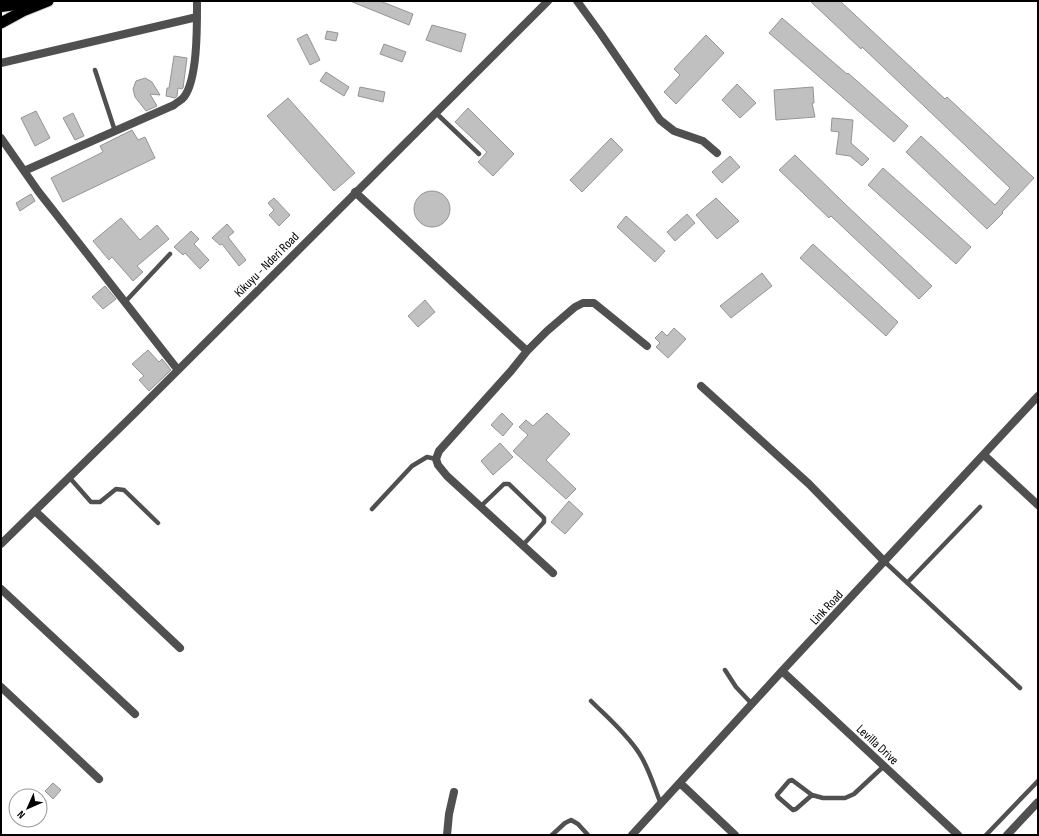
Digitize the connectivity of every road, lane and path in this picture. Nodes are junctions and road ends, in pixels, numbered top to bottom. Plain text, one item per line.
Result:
1 (47, 1) edge
2 (197, 1) edge
3 (548, 1) edge
4 (576, 1) edge
5 (1, 8) edge
6 (197, 17) junction
7 (1, 23) edge
8 (1, 62) edge
9 (95, 70) dead end
10 (436, 113) junction
11 (115, 131) junction
12 (1, 138) edge
13 (4, 147) edge
14 (717, 153) dead end
15 (479, 154) dead end
16 (24, 171) junction
17 (355, 192) junction
18 (170, 254) dead end
19 (125, 302) junction
20 (647, 346) dead end
21 (527, 351) junction
22 (178, 370) junction
23 (701, 386) dead end
24 (1038, 396) edge
25 (984, 455) junction
26 (436, 459) junction
27 (69, 478) junction
28 (1038, 505) edge
29 (480, 507) junction
30 (980, 507) dead end
31 (372, 509) dead end
32 (35, 511) junction
33 (158, 523) dead end
34 (1, 544) edge
35 (522, 546) junction
36 (885, 562) junction
37 (553, 573) dead end
38 (907, 583) junction
39 (1, 589) edge
40 (180, 648) dead end
41 (725, 670) dead end
42 (782, 671) junction
43 (1, 687) edge
44 (1020, 688) dead end
45 (591, 701) dead end
46 (752, 704) junction
47 (135, 714) dead end
48 (884, 766) junction
49 (99, 779) dead end
50 (1038, 781) edge
51 (680, 783) junction
52 (454, 792) dead end
53 (812, 795) junction
54 (1038, 802) edge
55 (660, 804) junction
56 (447, 835) edge
57 (552, 835) edge
58 (588, 835) edge
59 (632, 835) edge
60 (735, 835) edge
61 (958, 835) edge
62 (986, 835) edge
63 (1007, 835) edge

1 - 5 main road
1 - 7 highway
2 - 6 street
3 - 10 street, Kikuyu - Nderi Road
4 - 14 street
6 - 8 street
6 - 11 street
9 - 11 lane
10 - 15 lane
10 - 17 street, Kikuyu - Nderi Road
11 - 16 street
12 - 13 street
13 - 16 street
16 - 19 street
17 - 21 street
17 - 22 street, Kikuyu - Nderi Road
18 - 19 lane
19 - 22 street
20 - 21 street
21 - 26 street
22 - 27 street, Kikuyu - Nderi Road
23 - 36 street
24 - 25 street, Link Road
25 - 28 street
25 - 36 street, Link Road
26 - 29 street
26 - 31 lane
27 - 32 street, Kikuyu - Nderi Road
27 - 33 lane
29 - 35 street
29 - 35 lane
30 - 38 lane
32 - 34 street, Kikuyu - Nderi Road
32 - 40 street
35 - 37 street
36 - 38 lane
36 - 42 street, Link Road
38 - 44 lane
39 - 47 street
41 - 46 lane
42 - 46 street, Link Road
42 - 48 street, Levilla Drive
43 - 49 street
45 - 55 lane
46 - 51 street, Link Road
48 - 53 lane
48 - 61 street, Levilla Drive
50 - 62 lane
51 - 55 street, Link Road
51 - 60 street
52 - 56 street
53 - 53 lane
54 - 63 street
55 - 59 street, Link Road
57 - 58 lane

